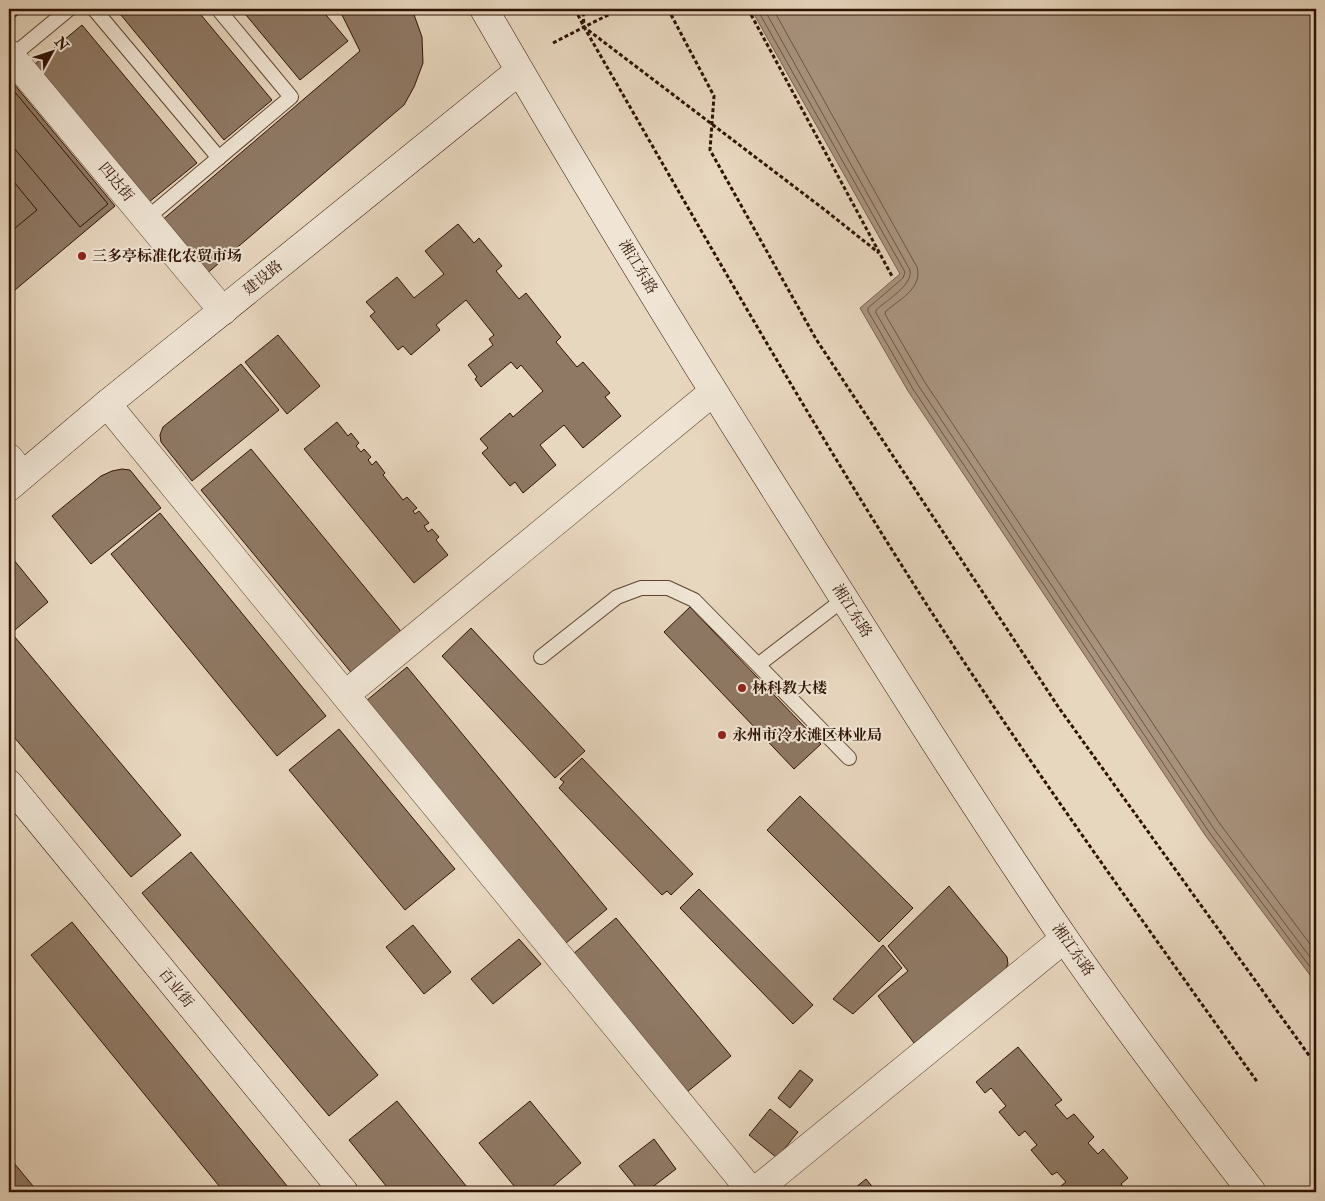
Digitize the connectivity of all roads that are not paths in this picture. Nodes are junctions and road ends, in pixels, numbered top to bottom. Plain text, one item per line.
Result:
1 (69, 9) edge
2 (94, 9) edge
3 (218, 9) edge
4 (484, 9) edge
5 (10, 56) edge
6 (519, 71) junction
7 (219, 158) junction
8 (146, 219) junction
9 (223, 311) junction
10 (713, 392) junction
11 (107, 404) junction
12 (14, 473) edge
13 (844, 599) junction
14 (541, 657) dead end
15 (758, 665) junction
16 (346, 695) junction
17 (849, 758) dead end
18 (9, 784) edge
19 (1064, 939) junction
20 (344, 1192) edge
21 (753, 1192) edge
22 (1252, 1192) edge

1 - 5 lane
2 - 7 lane
3 - 7 lane
4 - 6 street, 湘江东路
5 - 8 street, 四达街
6 - 9 street, 建设路
6 - 10 street, 湘江东路
7 - 8 lane
8 - 9 street, 四达街
9 - 11 street, 建设路
10 - 13 street, 湘江东路
10 - 16 street
11 - 12 street, 建设路
11 - 16 street
13 - 15 lane
13 - 19 street, 湘江东路
14 - 15 lane
15 - 17 lane
16 - 21 street
18 - 20 street, 百业街
19 - 21 street
19 - 22 street, 湘江东路

